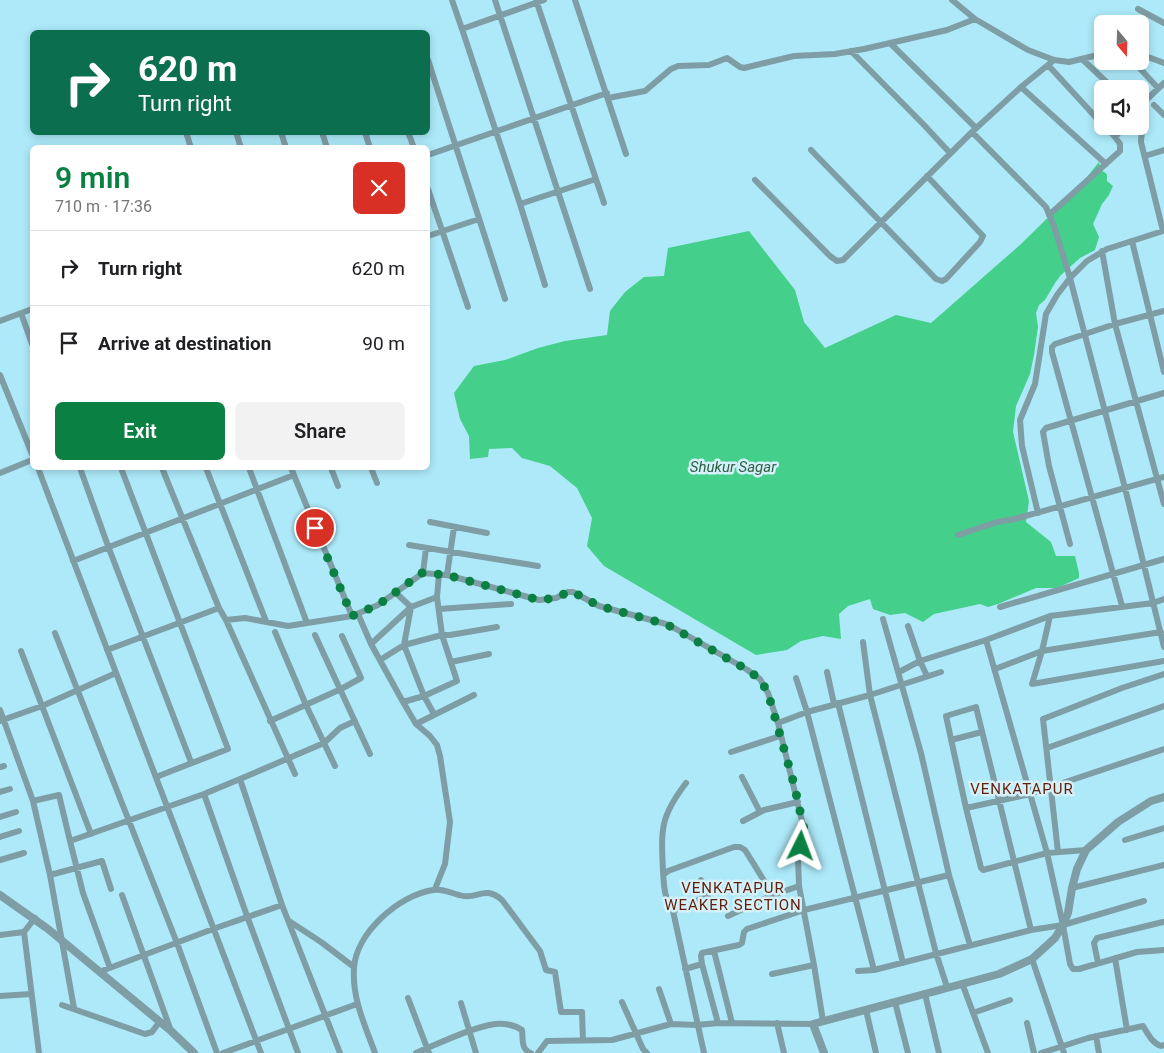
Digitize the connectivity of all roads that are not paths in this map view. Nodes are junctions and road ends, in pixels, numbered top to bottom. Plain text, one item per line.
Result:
1 (452, 0) edge
2 (495, 0) edge
3 (544, 0) edge
4 (575, 0) edge
5 (952, 0) edge
6 (536, 1) edge
7 (1138, 9) dead end
8 (500, 15) junction
9 (975, 19) junction
10 (1164, 23) edge
11 (462, 29) junction
12 (890, 43) junction
13 (851, 51) junction
14 (1094, 57) edge
15 (1149, 57) edge
16 (1054, 60) junction
17 (1083, 60) junction
18 (1164, 63) edge
19 (1048, 65) junction
20 (430, 66) edge
21 (1141, 70) edge
22 (1104, 80) edge
23 (1164, 83) edge
24 (1020, 87) junction
25 (1158, 88) junction
26 (607, 96) junction
27 (1149, 97) edge
28 (571, 105) junction
29 (1154, 105) dead end
30 (1094, 114) edge
31 (1164, 115) edge
32 (534, 118) junction
33 (974, 130) junction
34 (496, 132) junction
35 (1142, 135) edge
36 (1115, 137) edge
37 (456, 145) junction
38 (811, 150) dead end
39 (1164, 150) edge
40 (950, 153) junction
41 (430, 154) edge
42 (626, 154) dead end
43 (1145, 156) junction
44 (1106, 164) junction
45 (928, 176) junction
46 (596, 179) junction
47 (755, 180) dead end
48 (558, 191) junction
49 (430, 195) edge
50 (604, 203) dead end
51 (520, 204) junction
52 (1049, 215) junction
53 (479, 219) junction
54 (880, 222) junction
55 (442, 231) junction
56 (1164, 232) edge
57 (430, 235) edge
58 (1132, 241) junction
59 (1102, 251) junction
60 (1070, 278) junction
61 (545, 285) dead end
62 (590, 289) dead end
63 (505, 299) dead end
64 (468, 307) dead end
65 (30, 310) edge
66 (1164, 311) edge
67 (21, 313) junction
68 (1150, 314) junction
69 (0, 321) edge
70 (1115, 324) junction
71 (1085, 335) junction
72 (30, 338) edge
73 (1164, 372) edge
74 (0, 375) edge
75 (1164, 393) edge
76 (1137, 401) junction
77 (1105, 412) junction
78 (1071, 420) junction
79 (30, 449) edge
80 (30, 461) edge
81 (39, 470) edge
82 (81, 470) edge
83 (122, 470) edge
84 (163, 470) edge
85 (207, 470) edge
86 (250, 470) edge
87 (292, 470) edge
88 (332, 470) edge
89 (372, 470) edge
90 (0, 473) edge
91 (294, 475) junction
92 (1161, 478) edge
93 (377, 483) dead end
94 (338, 486) dead end
95 (1125, 488) junction
96 (256, 490) junction
97 (1092, 498) junction
98 (220, 504) junction
99 (1164, 504) edge
100 (1060, 507) junction
101 (1038, 513) junction
102 (183, 519) junction
103 (430, 522) dead end
104 (454, 527) junction
105 (146, 533) junction
106 (487, 533) dead end
107 (958, 534) dead end
108 (1070, 544) dead end
109 (409, 545) dead end
110 (108, 546) junction
111 (426, 548) junction
112 (450, 551) junction
113 (1164, 559) edge
114 (73, 561) junction
115 (1144, 564) junction
116 (538, 566) dead end
117 (422, 573) junction
118 (1113, 573) junction
119 (439, 574) junction
120 (447, 575) junction
121 (396, 593) junction
122 (437, 597) junction
123 (1164, 599) edge
124 (1154, 603) junction
125 (511, 604) dead end
126 (411, 606) junction
127 (1122, 606) junction
128 (1000, 607) dead end
129 (219, 608) junction
130 (439, 609) junction
131 (355, 615) junction
132 (1050, 616) junction
133 (883, 619) dead end
134 (226, 620) junction
135 (266, 621) junction
136 (180, 623) junction
137 (308, 623) junction
138 (908, 626) dead end
139 (497, 627) dead end
140 (275, 632) dead end
141 (55, 633) dead end
142 (315, 635) dead end
143 (442, 635) junction
144 (1162, 635) edge
145 (144, 636) junction
146 (342, 636) dead end
147 (986, 640) junction
148 (863, 642) dead end
149 (371, 644) junction
150 (404, 645) junction
151 (1164, 647) edge
152 (106, 650) junction
153 (21, 651) dead end
154 (1042, 651) junction
155 (489, 654) dead end
156 (380, 660) junction
157 (920, 661) junction
158 (1164, 661) edge
159 (451, 662) junction
160 (995, 669) junction
161 (827, 672) dead end
162 (899, 672) junction
163 (941, 672) dead end
164 (116, 673) junction
165 (1164, 674) edge
166 (927, 676) junction
167 (796, 678) dead end
168 (902, 685) junction
169 (340, 689) junction
170 (79, 690) junction
171 (474, 695) dead end
172 (870, 695) junction
173 (424, 696) junction
174 (403, 702) junction
175 (836, 703) junction
176 (306, 705) junction
177 (42, 706) junction
178 (1164, 706) edge
179 (0, 710) edge
180 (807, 712) junction
181 (434, 714) junction
182 (2, 720) edge
183 (270, 721) junction
184 (355, 721) junction
185 (778, 723) junction
186 (416, 724) junction
187 (982, 732) junction
188 (780, 736) junction
189 (951, 740) junction
190 (324, 743) junction
191 (1047, 748) junction
192 (1164, 749) edge
193 (731, 752) dead end
194 (370, 754) dead end
195 (287, 759) junction
196 (191, 762) junction
197 (335, 766) dead end
198 (294, 774) dead end
199 (156, 776) junction
200 (742, 778) dead end
201 (240, 779) junction
202 (686, 783) dead end
203 (1051, 786) junction
204 (10, 789) dead end
205 (0, 792) edge
206 (204, 794) junction
207 (1030, 794) junction
208 (1164, 796) edge
209 (32, 801) junction
210 (998, 801) junction
211 (798, 802) junction
212 (167, 807) junction
213 (966, 808) junction
214 (16, 812) dead end
215 (760, 812) junction
216 (0, 817) edge
217 (130, 821) junction
218 (743, 821) dead end
219 (1164, 828) edge
220 (19, 831) dead end
221 (91, 834) junction
222 (0, 837) edge
223 (1125, 840) dead end
224 (70, 842) junction
225 (1086, 850) junction
226 (1058, 852) junction
227 (24, 853) dead end
228 (1047, 853) junction
229 (0, 860) edge
230 (1014, 861) junction
231 (1164, 865) edge
232 (76, 868) junction
233 (664, 874) junction
234 (50, 875) junction
235 (949, 875) junction
236 (700, 880) dead end
237 (918, 883) junction
238 (799, 886) junction
239 (1072, 888) junction
240 (111, 889) dead end
241 (435, 889) junction
242 (885, 891) junction
243 (0, 895) edge
244 (122, 895) dead end
245 (773, 895) junction
246 (856, 898) junction
247 (1144, 901) dead end
248 (282, 905) junction
249 (804, 910) junction
250 (673, 911) junction
251 (247, 916) junction
252 (728, 916) dead end
253 (35, 918) junction
254 (289, 921) junction
255 (1163, 922) dead end
256 (1063, 925) junction
257 (213, 928) junction
258 (1031, 930) junction
259 (24, 932) junction
260 (0, 935) edge
261 (62, 941) junction
262 (176, 943) junction
263 (970, 945) junction
264 (714, 950) junction
265 (1164, 950) edge
266 (936, 953) junction
267 (143, 955) junction
268 (1115, 958) junction
269 (1032, 959) junction
270 (903, 963) junction
271 (1098, 963) junction
272 (702, 964) junction
273 (814, 965) junction
274 (354, 967) junction
275 (110, 968) junction
276 (685, 969) junction
277 (874, 970) junction
278 (858, 971) dead end
279 (99, 972) junction
280 (772, 974) dead end
281 (962, 983) junction
282 (947, 987) junction
283 (659, 989) dead end
284 (31, 994) junction
285 (925, 994) junction
286 (0, 996) edge
287 (408, 998) dead end
288 (1010, 1000) dead end
289 (622, 1002) dead end
290 (895, 1002) junction
291 (461, 1003) dead end
292 (62, 1004) dead end
293 (356, 1004) junction
294 (74, 1008) junction
295 (866, 1010) junction
296 (973, 1013) junction
297 (326, 1015) junction
298 (823, 1021) junction
299 (160, 1022) junction
300 (718, 1023) junction
301 (732, 1023) junction
302 (1027, 1023) dead end
303 (671, 1024) junction
304 (777, 1024) junction
305 (814, 1024) junction
306 (697, 1025) junction
307 (289, 1030) junction
308 (1127, 1030) junction
309 (171, 1031) junction
310 (470, 1032) junction
311 (637, 1033) junction
312 (1096, 1036) junction
313 (583, 1040) junction
314 (256, 1041) junction
315 (1164, 1045) edge
316 (1062, 1046) junction
317 (428, 1051) edge
318 (39, 1053) edge
319 (194, 1053) edge
320 (217, 1053) edge
321 (222, 1053) edge
322 (261, 1053) edge
323 (298, 1053) edge
324 (340, 1053) edge
325 (375, 1053) edge
326 (416, 1053) edge
327 (476, 1053) edge
328 (531, 1053) edge
329 (538, 1053) edge
330 (647, 1053) edge
331 (704, 1053) edge
332 (784, 1053) edge
333 (824, 1053) edge
334 (876, 1053) edge
335 (908, 1053) edge
336 (939, 1053) edge
337 (988, 1053) edge
338 (1034, 1053) edge
339 (1041, 1053) edge
340 (1064, 1053) edge
341 (1099, 1053) edge

1 - 11 street
2 - 8 street
3 - 6 street
4 - 26 street
5 - 9 street
6 - 8 street
6 - 28 street
7 - 10 street
8 - 11 street
8 - 32 street
9 - 12 street
9 - 16 street
11 - 34 street
12 - 13 street
12 - 33 street
13 - 26 street
13 - 40 street
14 - 17 street
15 - 18 street
16 - 17 street
16 - 19 street
17 - 22 street
19 - 24 street
19 - 30 street
20 - 37 street
21 - 25 street
23 - 25 street
24 - 33 street
24 - 44 street
25 - 27 street
26 - 28 street
26 - 42 street
28 - 32 street
28 - 46 street
29 - 31 street
32 - 34 street
32 - 48 street
33 - 40 street
33 - 52 street
34 - 37 street
34 - 51 street
35 - 43 street
36 - 44 street
37 - 41 street
37 - 53 street
38 - 54 street
39 - 43 street
40 - 45 street
43 - 56 street
44 - 52 street
45 - 54 street
45 - 54 street
46 - 48 street
46 - 50 street
47 - 54 street
48 - 51 street
48 - 62 street
49 - 55 street
51 - 61 street
52 - 60 street
53 - 55 street
53 - 63 street
55 - 57 street
55 - 64 street
56 - 58 street
58 - 59 street
58 - 68 street
59 - 60 street
59 - 70 street
60 - 71 street
60 - 101 street
65 - 67 street
66 - 68 street
67 - 69 street
67 - 72 street
68 - 70 street
68 - 73 street
70 - 71 street
70 - 76 street
71 - 77 street
71 - 78 street
74 - 79 street
75 - 76 street
76 - 77 street
76 - 92 street
77 - 78 street
77 - 95 street
78 - 97 street
78 - 100 street
80 - 90 street
81 - 114 street
82 - 110 street
83 - 105 street
84 - 102 street
85 - 98 street
86 - 96 street
87 - 91 street
88 - 94 street
89 - 93 street
91 - 96 street
91 - 131 street
92 - 95 street
92 - 99 street
95 - 97 street
95 - 115 street
96 - 98 street
96 - 137 street
97 - 100 street
97 - 118 street
98 - 102 street
98 - 135 street
100 - 101 street
100 - 108 street
101 - 107 street
102 - 105 street
102 - 129 street
103 - 104 street
104 - 106 street
104 - 112 street
105 - 110 street
105 - 136 street
109 - 111 street
110 - 114 street
110 - 145 street
111 - 112 street
111 - 117 street
112 - 116 street
112 - 120 street
113 - 115 street
114 - 152 street
115 - 118 street
115 - 124 street
117 - 119 street
117 - 121 street
118 - 127 street
118 - 128 street
119 - 120 street
119 - 122 street
120 - 185 street
121 - 126 street
121 - 131 street
122 - 126 street
122 - 130 street
123 - 124 street
124 - 127 street
124 - 144 street
125 - 130 street
126 - 149 street
126 - 150 street
127 - 132 street
129 - 134 street
129 - 136 street
130 - 143 street
131 - 137 street
131 - 149 street
132 - 147 street
132 - 154 street
133 - 162 street
134 - 135 street
134 - 183 street
135 - 137 street
136 - 145 street
136 - 196 street
138 - 157 street
139 - 143 street
140 - 176 street
141 - 170 street
142 - 169 street
143 - 150 street
143 - 159 street
144 - 151 street
144 - 154 street
145 - 152 street
145 - 196 street
146 - 169 street
147 - 157 street
147 - 160 street
148 - 172 street
149 - 156 street
150 - 156 street
150 - 173 street
152 - 164 street
153 - 177 street
154 - 158 street
154 - 160 street
155 - 159 street
156 - 174 street
157 - 162 street
157 - 166 street
159 - 173 street
160 - 207 street
161 - 175 street
162 - 168 street
163 - 166 street
164 - 170 street
164 - 199 street
165 - 191 street
166 - 168 street
167 - 180 street
168 - 172 street
168 - 235 street
169 - 176 street
169 - 184 street
170 - 177 street
170 - 217 street
171 - 181 street
172 - 175 street
172 - 237 street
173 - 174 street
173 - 181 street
174 - 186 street
175 - 180 street
175 - 242 street
176 - 183 street
176 - 190 street
177 - 182 street
177 - 221 street
178 - 191 street
179 - 182 street
180 - 185 street
180 - 246 street
181 - 186 street
182 - 209 street
183 - 195 street
184 - 190 street
184 - 194 street
185 - 188 street
186 - 241 street
187 - 189 street
187 - 189 street
187 - 210 street
188 - 193 street
188 - 211 street
189 - 213 street
190 - 195 street
190 - 197 street
191 - 203 street
192 - 203 street
195 - 198 street
195 - 201 street
196 - 199 street
199 - 212 street
200 - 215 street
201 - 206 street
201 - 248 street
202 - 233 street
203 - 207 street
203 - 226 street
204 - 205 street
206 - 212 street
206 - 251 street
207 - 210 street
207 - 228 street
208 - 225 street
209 - 224 street
209 - 234 street
210 - 213 street
210 - 230 street
211 - 215 street
211 - 238 street
212 - 217 street
212 - 257 street
213 - 230 street
214 - 216 street
215 - 218 street
217 - 221 street
217 - 262 street
219 - 223 street
220 - 222 street
221 - 224 street
224 - 232 street
225 - 226 street
225 - 239 street
226 - 228 street
227 - 229 street
228 - 230 street
228 - 256 street
230 - 258 street
231 - 239 street
232 - 234 street
232 - 240 street
232 - 275 street
233 - 245 street
233 - 250 street
234 - 261 street
235 - 237 street
235 - 263 street
236 - 250 street
237 - 242 street
237 - 266 street
238 - 245 street
238 - 249 street
239 - 256 street
241 - 274 street
241 - 313 street
242 - 246 street
242 - 270 street
243 - 253 street
244 - 267 street
245 - 252 street
246 - 249 street
246 - 277 street
247 - 256 street
248 - 251 street
248 - 254 street
249 - 264 street
249 - 273 street
250 - 276 street
251 - 257 street
251 - 307 street
253 - 259 street
253 - 261 street
254 - 274 street
254 - 297 street
255 - 271 street
256 - 258 street
256 - 269 street
256 - 271 street
257 - 262 street
257 - 314 street
258 - 263 street
259 - 260 street
259 - 284 street
261 - 279 street
261 - 294 street
262 - 267 street
262 - 320 street
263 - 266 street
264 - 272 street
264 - 301 street
265 - 268 street
266 - 270 street
266 - 282 street
267 - 275 street
267 - 309 street
268 - 271 street
268 - 308 street
269 - 281 street
269 - 316 street
270 - 277 street
272 - 276 street
272 - 300 street
273 - 280 street
273 - 298 street
274 - 293 street
275 - 279 street
276 - 306 street
277 - 278 street
279 - 299 street
281 - 282 street
281 - 296 street
282 - 285 street
283 - 303 street
284 - 286 street
284 - 318 street
285 - 290 street
285 - 336 street
287 - 317 street
288 - 296 street
289 - 311 street
290 - 295 street
290 - 335 street
291 - 310 street
292 - 294 street
293 - 297 street
293 - 325 street
294 - 299 street
295 - 298 street
295 - 334 street
296 - 337 street
297 - 307 street
297 - 324 street
298 - 305 street
299 - 309 street
300 - 301 street
300 - 306 street
301 - 304 street
302 - 338 street
303 - 306 street
303 - 311 street
304 - 305 street
304 - 332 street
305 - 333 street
306 - 331 street
307 - 314 street
307 - 323 street
308 - 312 street
308 - 315 street
309 - 319 street
310 - 317 street
310 - 327 street
310 - 328 street
311 - 313 street
311 - 330 street
312 - 316 street
312 - 341 street
313 - 329 street
314 - 321 street
314 - 322 street
316 - 339 street
316 - 340 street
317 - 326 street

